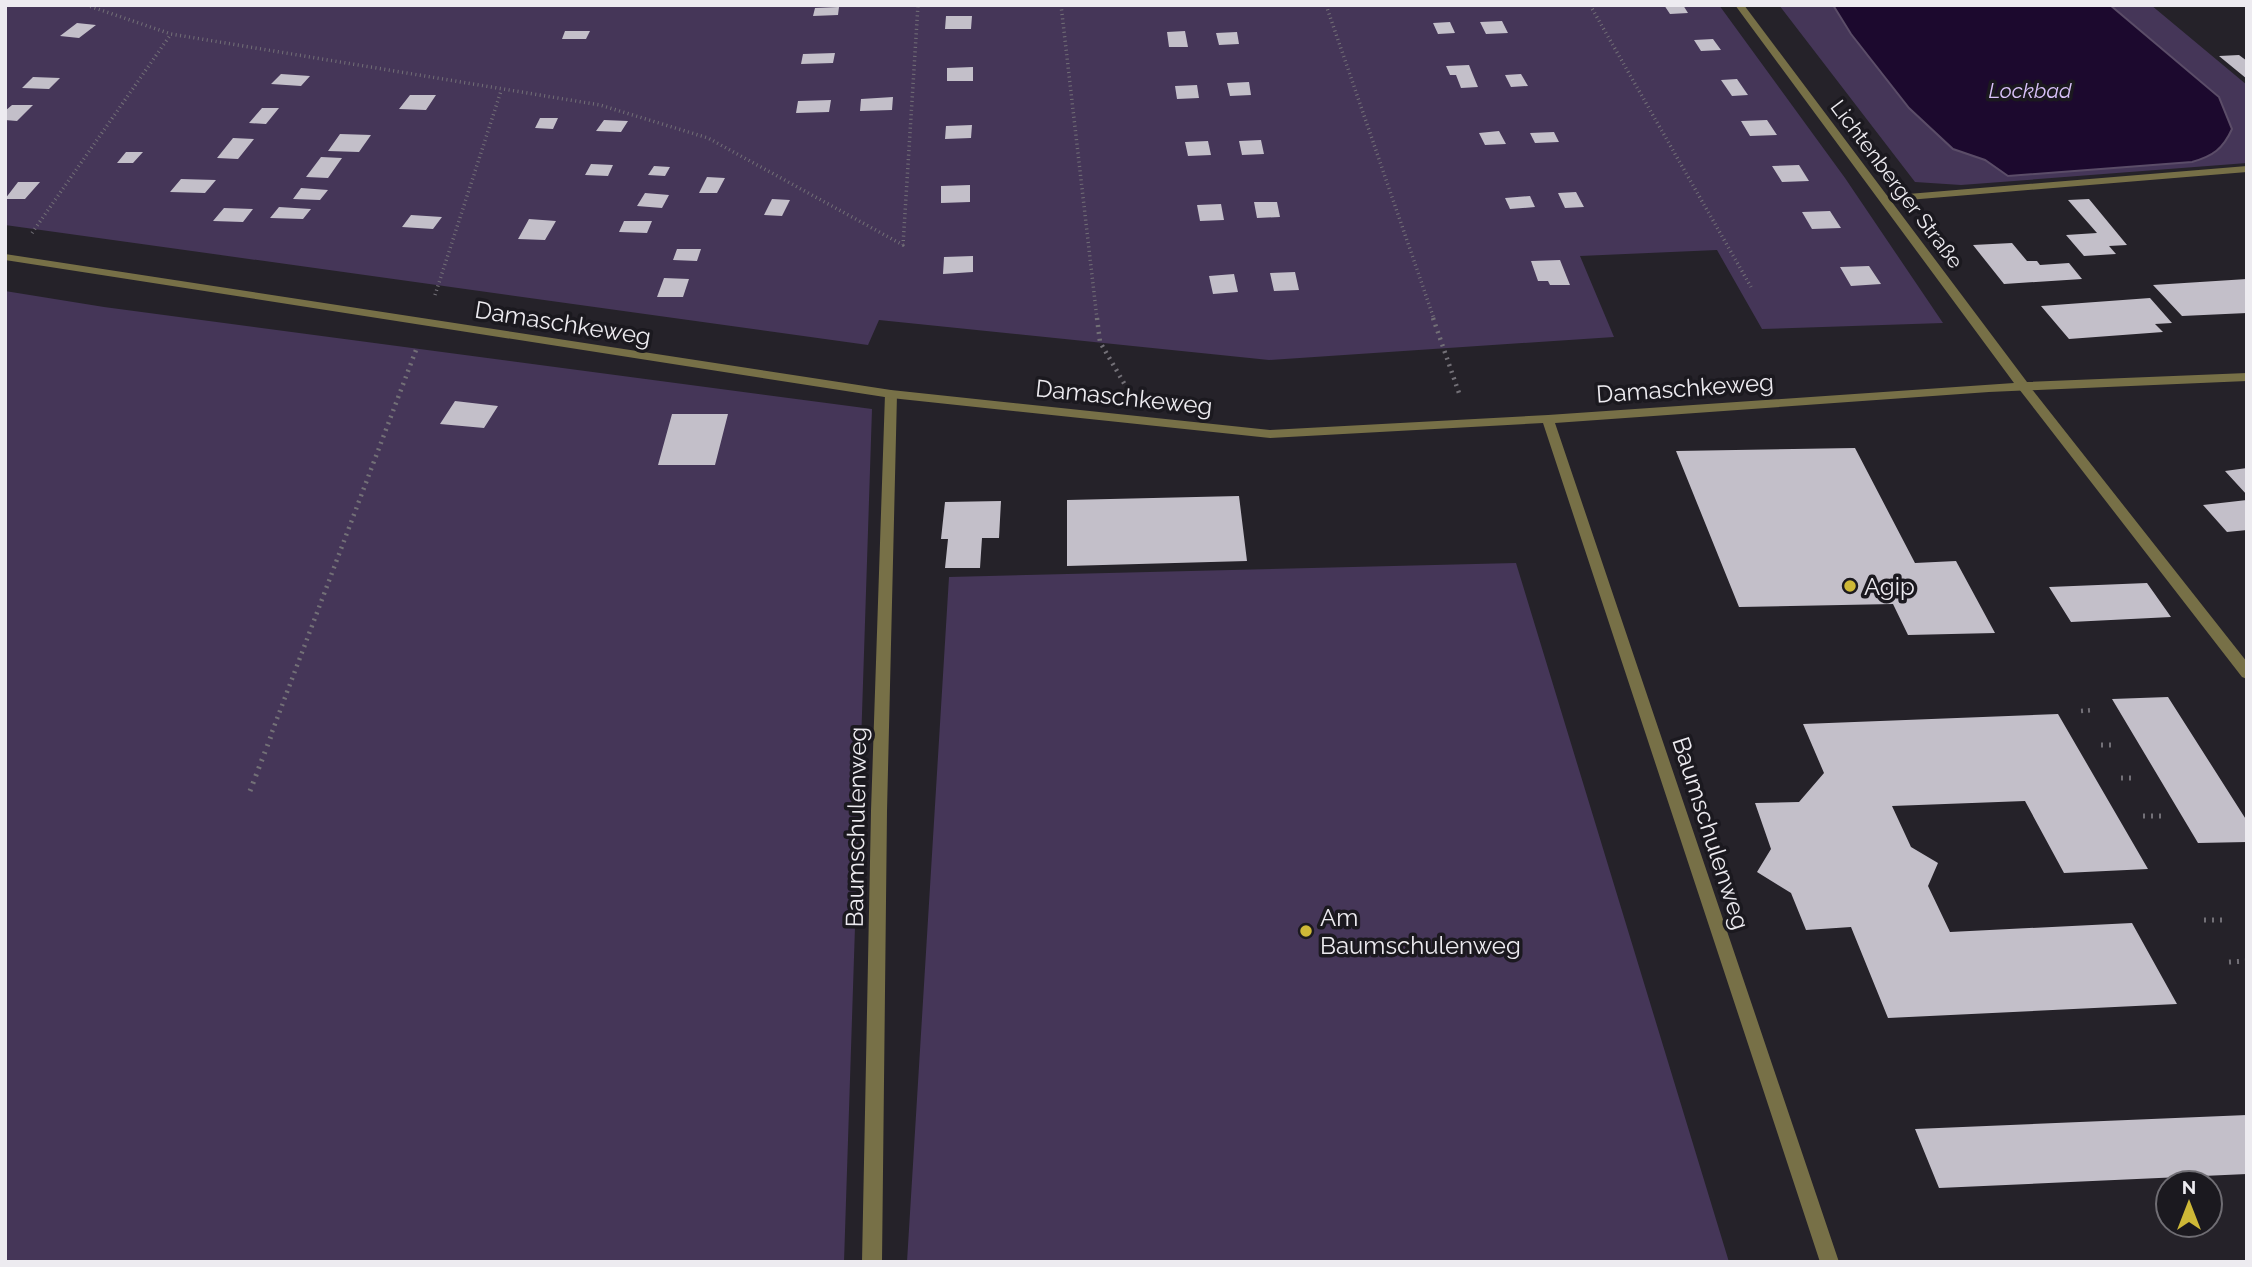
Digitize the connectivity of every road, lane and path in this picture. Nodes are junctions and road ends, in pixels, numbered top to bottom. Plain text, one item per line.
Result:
1 (86, 5) edge
2 (918, 5) edge
3 (1061, 5) edge
4 (1326, 5) edge
5 (1590, 5) edge
6 (1740, 5) edge
7 (171, 34) junction
8 (501, 90) junction
9 (2247, 169) edge
10 (1884, 199) junction
11 (10, 258) edge
12 (1751, 287) dead end
13 (426, 323) junction
14 (2247, 377) edge
15 (2023, 386) junction
16 (891, 394) junction
17 (1548, 419) junction
18 (1146, 420) junction
19 (1469, 424) junction
20 (2247, 673) edge
21 (2094, 710) dead end
22 (2081, 712) dead end
23 (2101, 745) dead end
24 (2114, 745) dead end
25 (2121, 778) dead end
26 (2135, 778) dead end
27 (250, 791) dead end
28 (2143, 816) dead end
29 (2161, 816) dead end
30 (2204, 920) dead end
31 (2225, 920) dead end
32 (2247, 961) edge
33 (2229, 962) dead end
34 (872, 1262) edge
35 (1830, 1262) edge

1 - 7 path
2 - 8 path
3 - 18 path
4 - 19 path
5 - 12 path
6 - 10 street, Lichtenberger Straße
7 - 8 path
7 - 11 path
8 - 13 path
9 - 10 street
10 - 15 street, Lichtenberger Straße
11 - 13 street, Damaschkeweg
13 - 16 street, Damaschkeweg
13 - 27 path
14 - 15 street, Damaschkeweg
15 - 17 street, Damaschkeweg
15 - 20 street, Lichtenberger Straße
16 - 18 street, Damaschkeweg
16 - 34 street, Baumschulenweg
17 - 19 street, Damaschkeweg
17 - 35 street, Baumschulenweg
18 - 19 street, Damaschkeweg
21 - 22 path
23 - 24 path
25 - 26 path
28 - 29 path
30 - 31 path
32 - 33 path

